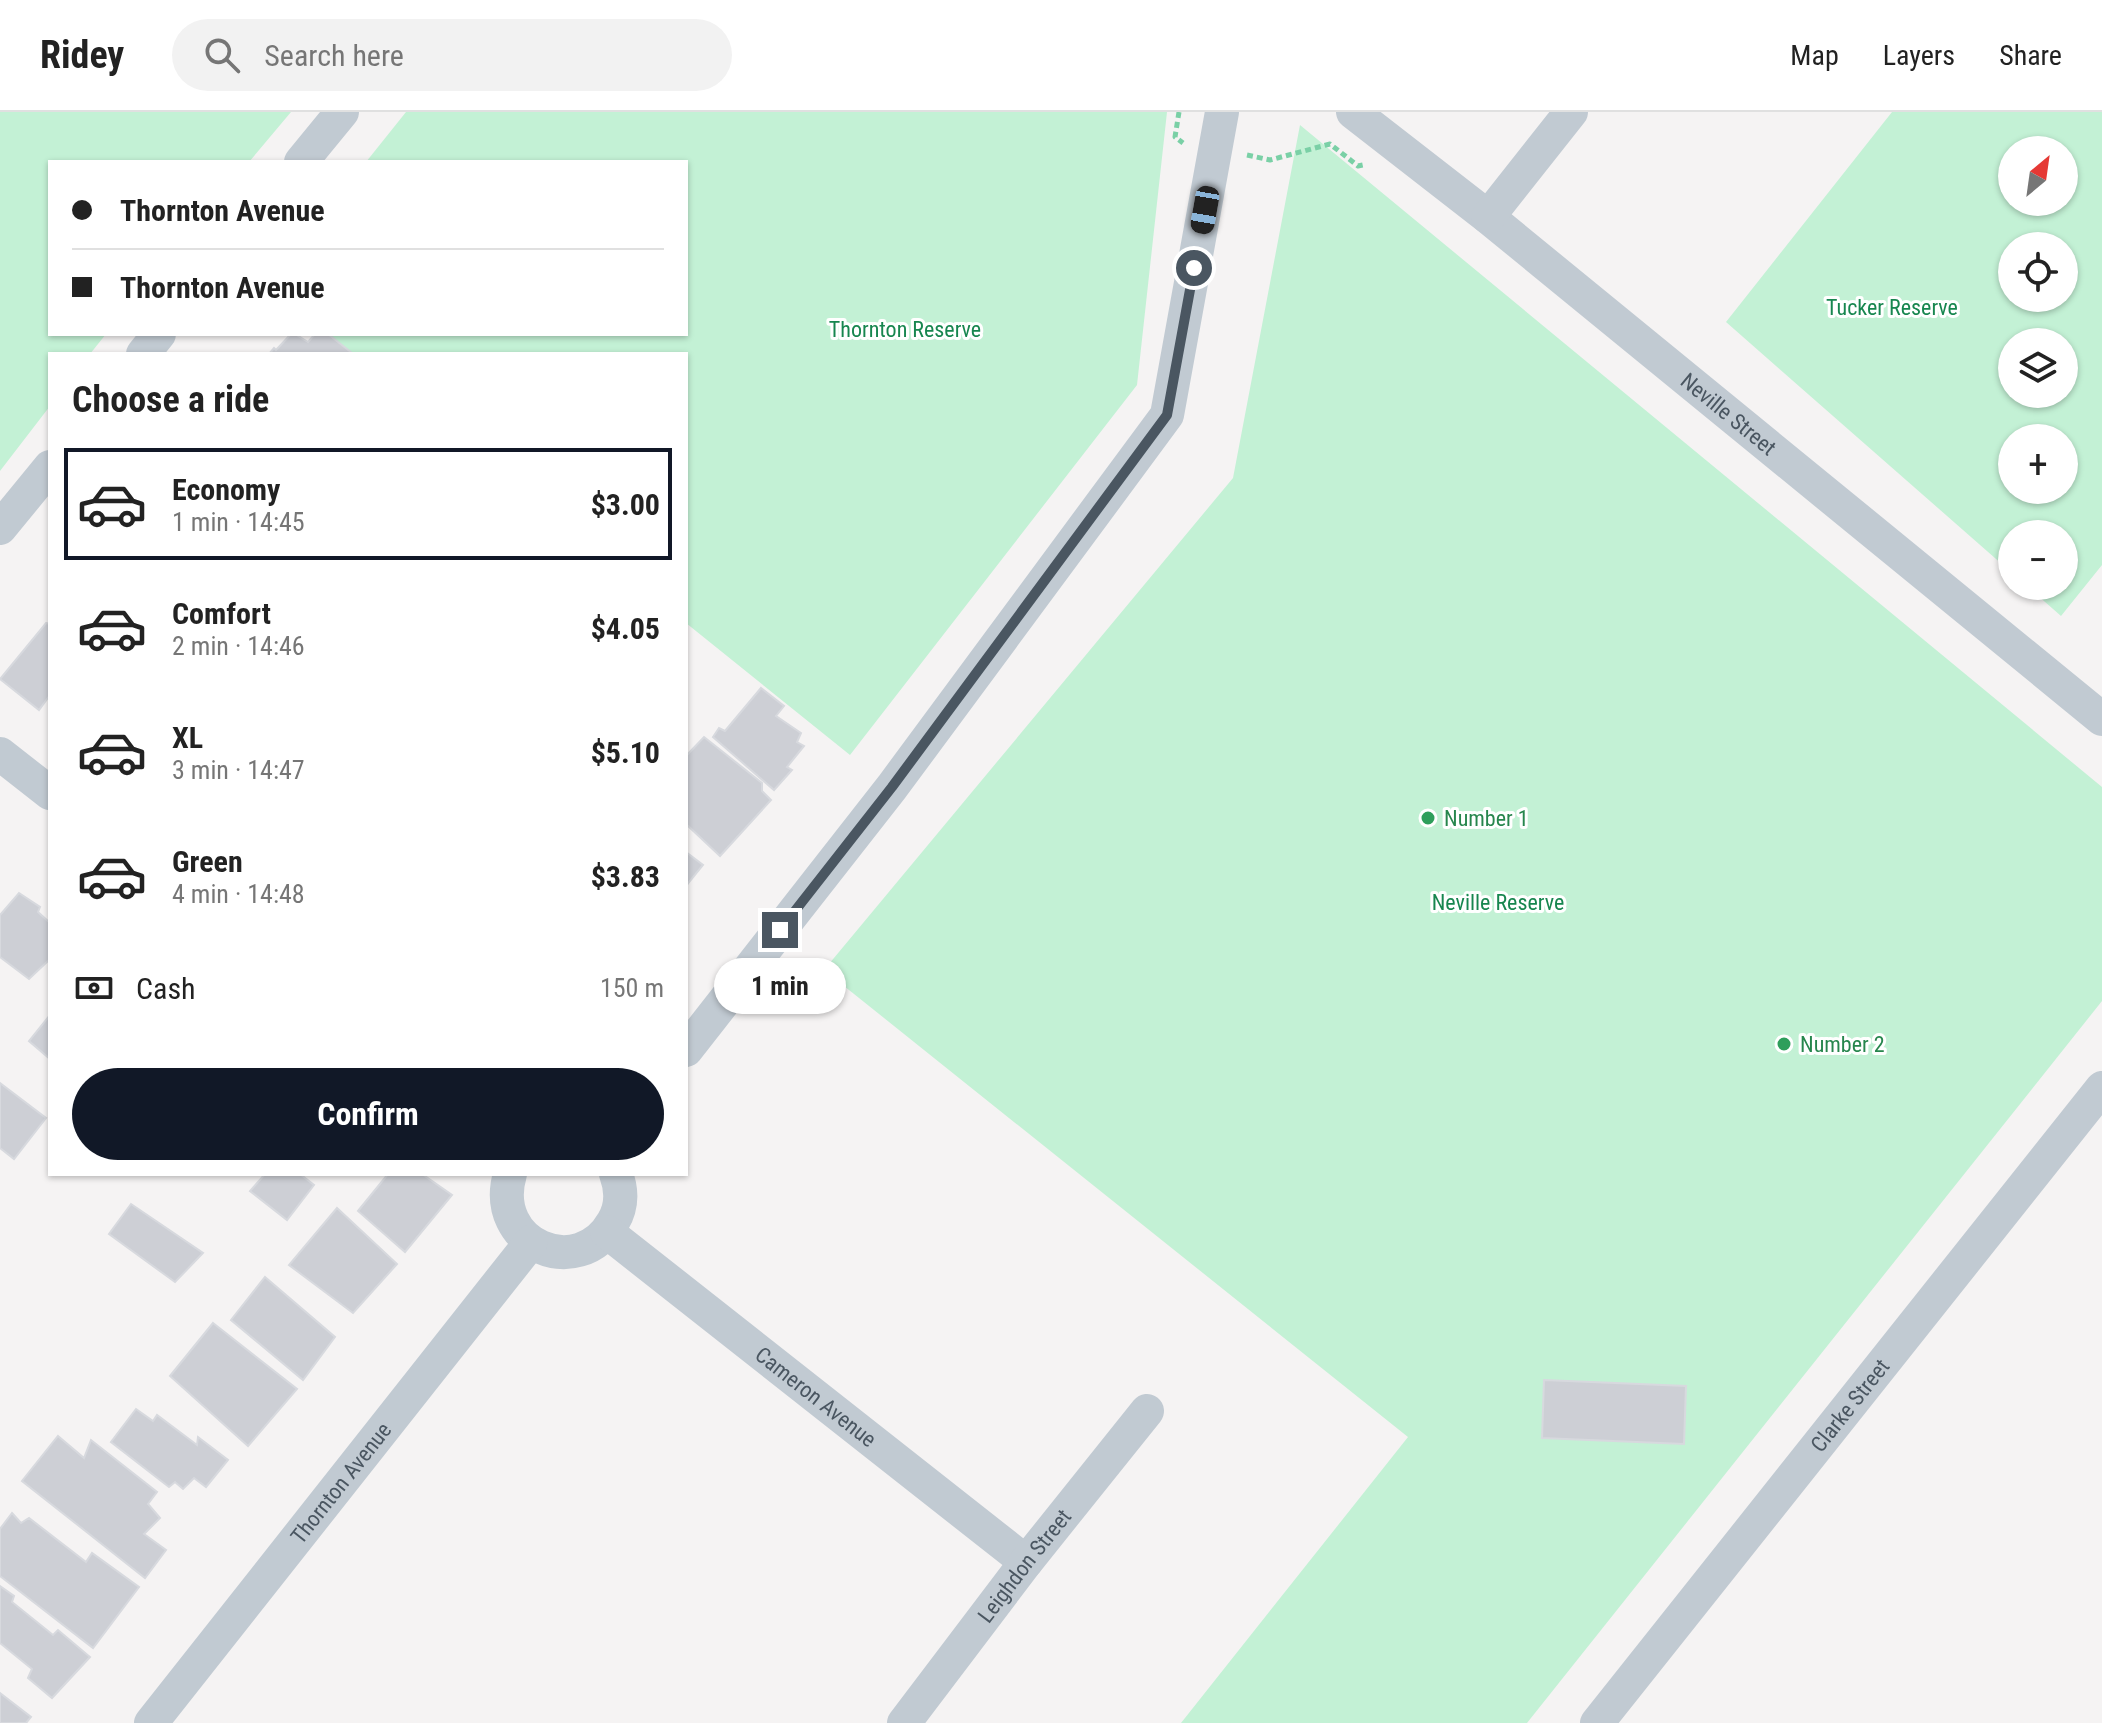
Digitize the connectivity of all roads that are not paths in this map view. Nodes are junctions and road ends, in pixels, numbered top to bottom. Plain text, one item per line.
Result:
1 (342, 112) edge
2 (1222, 112) edge
3 (1353, 112) edge
4 (1571, 112) edge
5 (303, 160) edge
6 (1488, 217) junction
7 (157, 336) edge
8 (145, 352) edge
9 (48, 469) edge
10 (0, 528) edge
11 (2102, 719) edge
12 (0, 754) edge
13 (48, 791) edge
14 (688, 1047) edge
15 (2102, 1088) edge
16 (510, 1176) edge
17 (617, 1176) edge
18 (607, 1232) junction
19 (531, 1242) junction
20 (1147, 1411) dead end
21 (1026, 1562) junction
22 (151, 1723) edge
23 (904, 1723) edge
24 (1597, 1723) edge

1 - 5 street
2 - 14 street
3 - 6 street, Neville Street
4 - 6 street
6 - 11 street, Neville Street
7 - 8 street
9 - 10 street
12 - 13 street
15 - 24 street, Clarke Street
16 - 19 street
17 - 18 street
18 - 19 street
18 - 21 street, Cameron Avenue
19 - 22 street, Thornton Avenue
20 - 21 street, Leighdon Street
21 - 23 street, Leighdon Street

